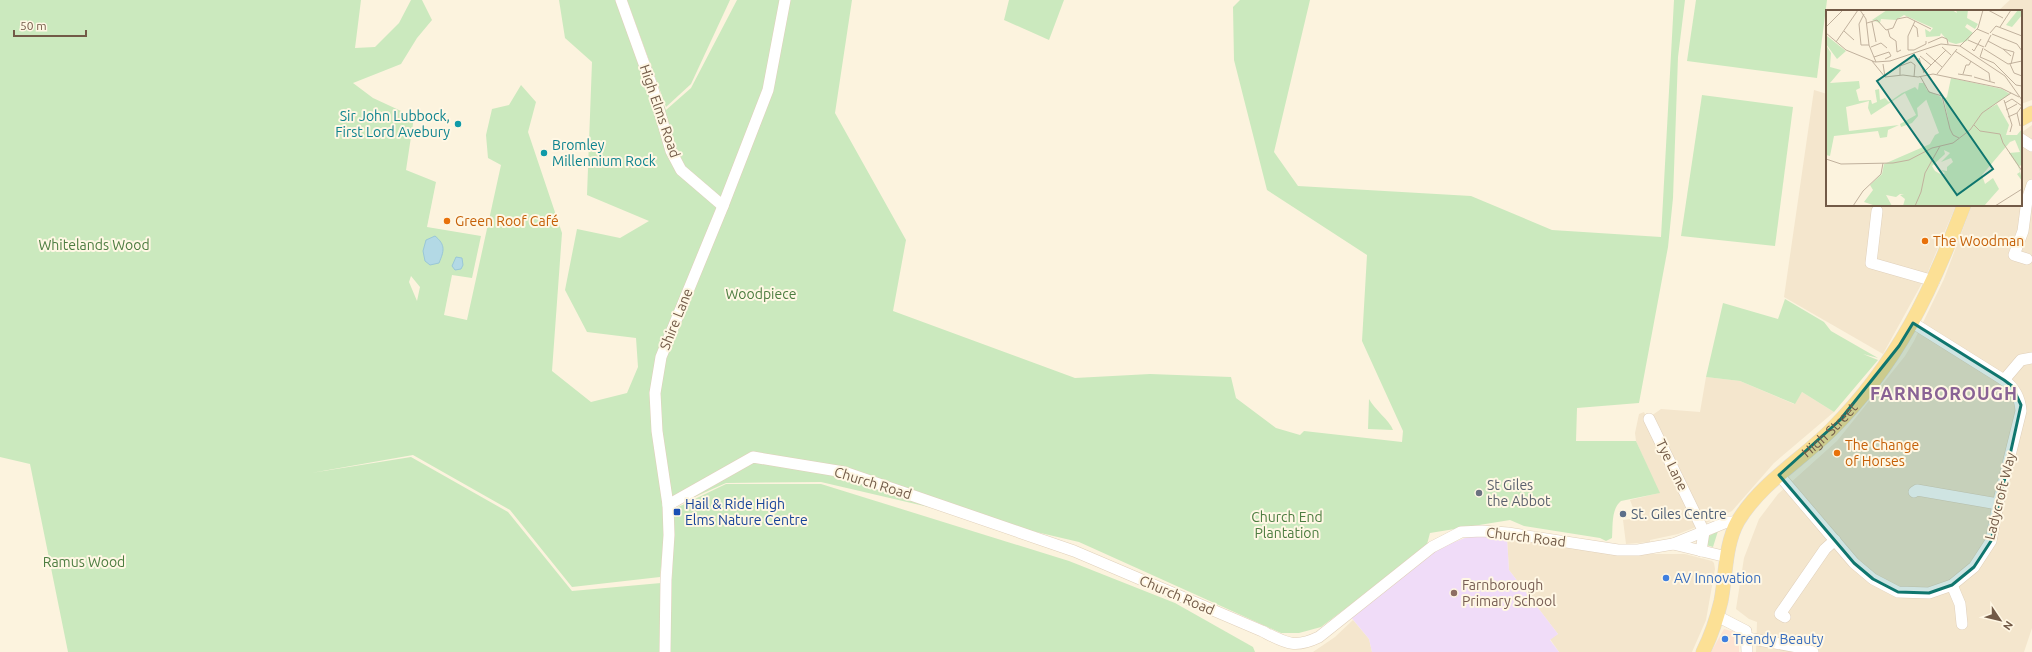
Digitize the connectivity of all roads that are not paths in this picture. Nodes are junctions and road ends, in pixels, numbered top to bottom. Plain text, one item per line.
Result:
1 (622, 0) edge
2 (785, 0) edge
3 (2032, 113) edge
4 (2022, 118) edge
5 (2022, 140) edge
6 (2032, 146) edge
7 (2032, 185) edge
8 (723, 206) junction
9 (1964, 206) edge
10 (1877, 211) dead end
11 (2027, 260) dead end
12 (1934, 281) junction
13 (1913, 323) junction
14 (2032, 358) edge
15 (2004, 380) junction
16 (1649, 419) dead end
17 (1779, 475) junction
18 (1914, 492) dead end
19 (1998, 504) junction
20 (668, 505) junction
21 (1738, 522) junction
22 (1704, 532) junction
23 (1835, 540) junction
24 (1673, 544) junction
25 (1701, 551) junction
26 (1727, 557) junction
27 (1952, 585) junction
28 (1717, 616) junction
29 (1785, 617) dead end
30 (1962, 624) dead end
31 (1747, 638) junction
32 (1807, 651) edge
33 (665, 652) edge
34 (1703, 652) edge
35 (1747, 652) edge

1 - 8 street, High Elms Road
2 - 8 street, Shire Lane
3 - 4 main road
5 - 6 street
7 - 11 street
8 - 20 street, Shire Lane
9 - 12 main road, High Street
10 - 12 street
12 - 13 main road, High Street
13 - 15 street, Ladycroft Way
13 - 17 main road, High Street
14 - 15 street
15 - 19 street, Ladycroft Way
16 - 22 street, Tye Lane
17 - 21 main road, High Street
17 - 23 street, Ladycroft Way
18 - 19 street
19 - 27 street, Ladycroft Way
20 - 24 street, Church Road
20 - 33 street, Shire Lane
21 - 22 street, Church Road
21 - 26 main road, High Street
22 - 24 street, Church Road
22 - 25 street
23 - 27 street, Ladycroft Way
23 - 29 street
24 - 25 street, Church Road
25 - 26 street, Church Road
26 - 28 main road, High Street
27 - 30 street
28 - 31 street
28 - 34 main road, High Street
31 - 32 street
31 - 35 street

